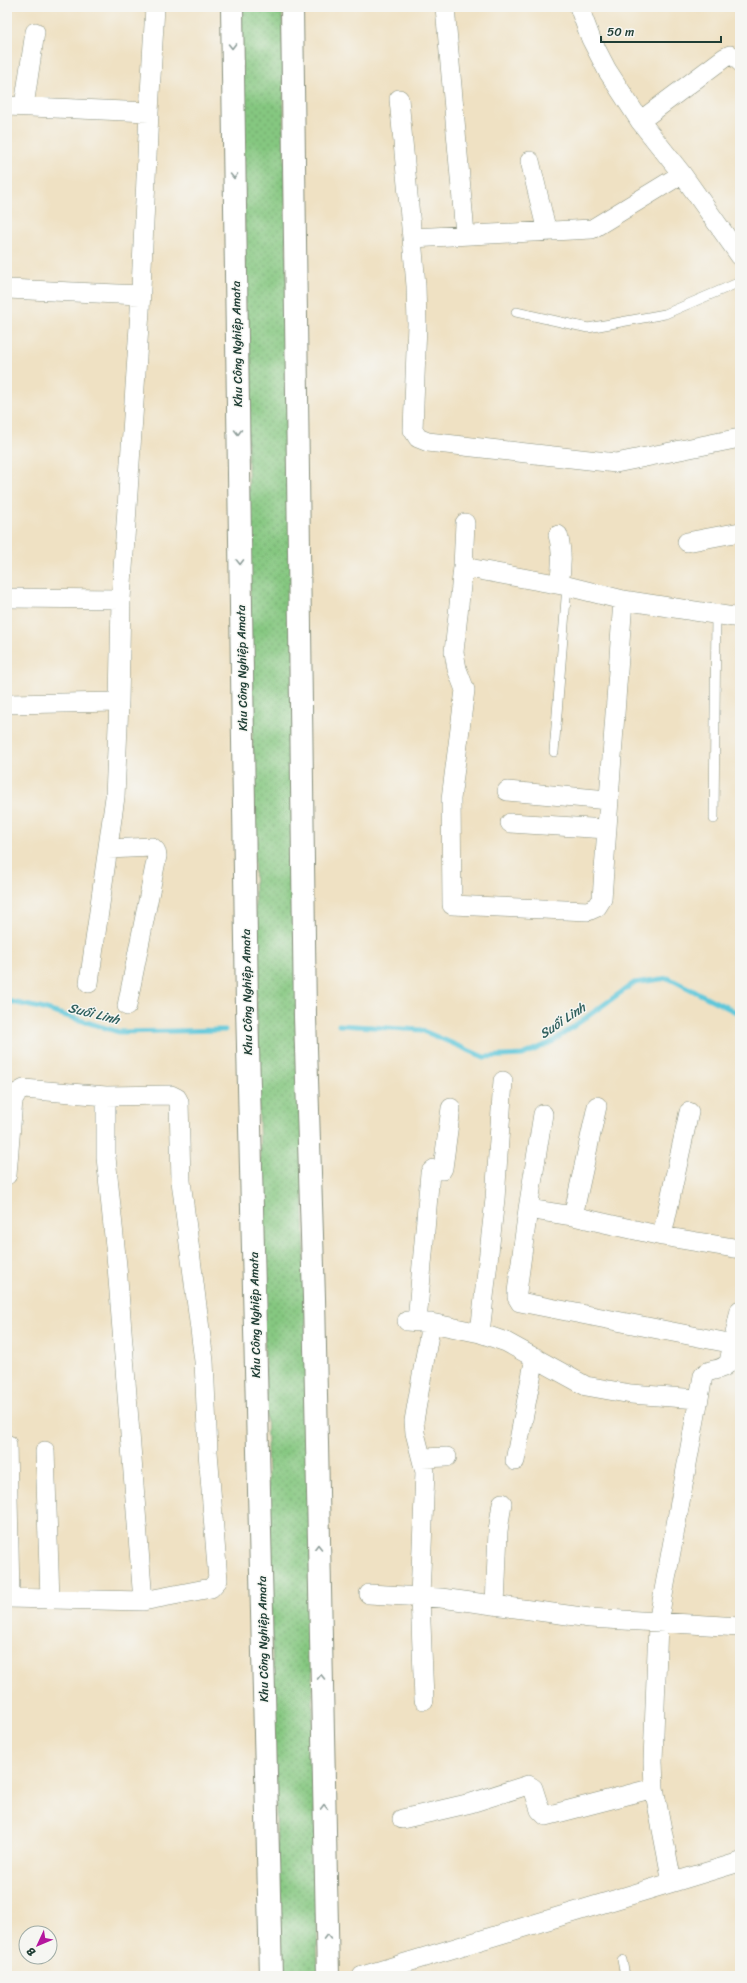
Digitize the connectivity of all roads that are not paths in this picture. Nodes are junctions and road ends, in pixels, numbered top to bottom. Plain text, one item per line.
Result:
1 (155, 7) edge
2 (232, 7) edge
3 (292, 7) edge
4 (445, 7) edge
5 (579, 7) edge
6 (35, 32) dead end
7 (740, 62) edge
8 (399, 99) dead end
9 (16, 106) edge
10 (149, 112) junction
11 (640, 121) junction
12 (530, 161) dead end
13 (682, 174) junction
14 (547, 232) junction
15 (465, 234) junction
16 (412, 238) junction
17 (740, 256) edge
18 (740, 282) edge
19 (7, 289) edge
20 (140, 295) junction
21 (516, 312) dead end
22 (740, 438) edge
23 (465, 523) dead end
24 (740, 532) edge
25 (558, 535) dead end
26 (687, 542) dead end
27 (463, 567) junction
28 (563, 585) junction
29 (7, 598) edge
30 (121, 599) junction
31 (623, 600) junction
32 (716, 613) junction
33 (740, 618) edge
34 (119, 702) junction
35 (7, 704) edge
36 (554, 752) dead end
37 (507, 791) dead end
38 (608, 800) junction
39 (714, 819) dead end
40 (510, 824) dead end
41 (607, 829) junction
42 (108, 849) junction
43 (89, 983) dead end
44 (127, 1006) dead end
45 (503, 1081) dead end
46 (106, 1096) junction
47 (596, 1106) dead end
48 (451, 1108) dead end
49 (689, 1112) dead end
50 (543, 1114) dead end
51 (7, 1175) edge
52 (528, 1209) junction
53 (573, 1216) junction
54 (662, 1236) junction
55 (740, 1249) edge
56 (740, 1311) edge
57 (418, 1322) junction
58 (480, 1333) junction
59 (535, 1357) junction
60 (734, 1357) edge
61 (698, 1399) junction
62 (7, 1444) edge
63 (45, 1451) dead end
64 (448, 1457) dead end
65 (422, 1458) junction
66 (514, 1461) dead end
67 (502, 1503) dead end
68 (508, 1563) dead end
69 (369, 1594) dead end
70 (420, 1597) junction
71 (8, 1598) edge
72 (50, 1599) junction
73 (143, 1601) junction
74 (499, 1606) junction
75 (658, 1623) junction
76 (740, 1627) edge
77 (424, 1700) dead end
78 (654, 1788) junction
79 (402, 1820) dead end
80 (740, 1862) edge
81 (672, 1882) junction
82 (622, 1960) dead end
83 (271, 1976) edge
84 (328, 1976) edge
85 (362, 1976) edge
86 (625, 1976) edge

1 - 10 street
2 -> 83 street, Khu Công Nghiệp Amata
84 -> 3 street
4 - 15 street
5 - 11 street
6 - 9 street
7 - 11 street
8 - 16 street
9 - 10 street
10 - 20 street
11 - 13 street
12 - 14 street
13 - 14 street
13 - 17 street
14 - 15 street
15 - 16 street
16 - 22 street
18 - 21 lane
19 - 20 street
20 - 30 street
23 - 27 street
24 - 26 street
25 - 28 street
27 - 28 street
27 - 41 street
28 - 31 street
28 - 36 lane
29 - 30 street
30 - 34 street
31 - 32 street
31 - 38 street
32 - 33 street
32 - 39 lane
34 - 35 street
34 - 42 street
37 - 38 street
38 - 41 street
40 - 41 street
42 - 43 street
42 - 44 street
45 - 58 street
46 - 51 street
46 - 73 street
46 - 73 street
47 - 53 street
48 - 57 street
49 - 54 street
50 - 52 street
52 - 53 street
52 - 60 street
53 - 54 street
54 - 55 street
56 - 60 street
57 - 58 street
57 - 65 street
58 - 59 street
59 - 61 street
59 - 66 street
60 - 61 street
61 - 75 street
62 - 71 street
63 - 72 street
64 - 65 street
65 - 70 street
67 - 74 street
68 - 74 street
69 - 70 street
70 - 74 street
70 - 77 street
71 - 72 street
72 - 73 street
74 - 75 street
75 - 76 street
75 - 78 street
78 - 79 street
78 - 81 street
80 - 81 street
81 - 85 street
82 - 86 lane

